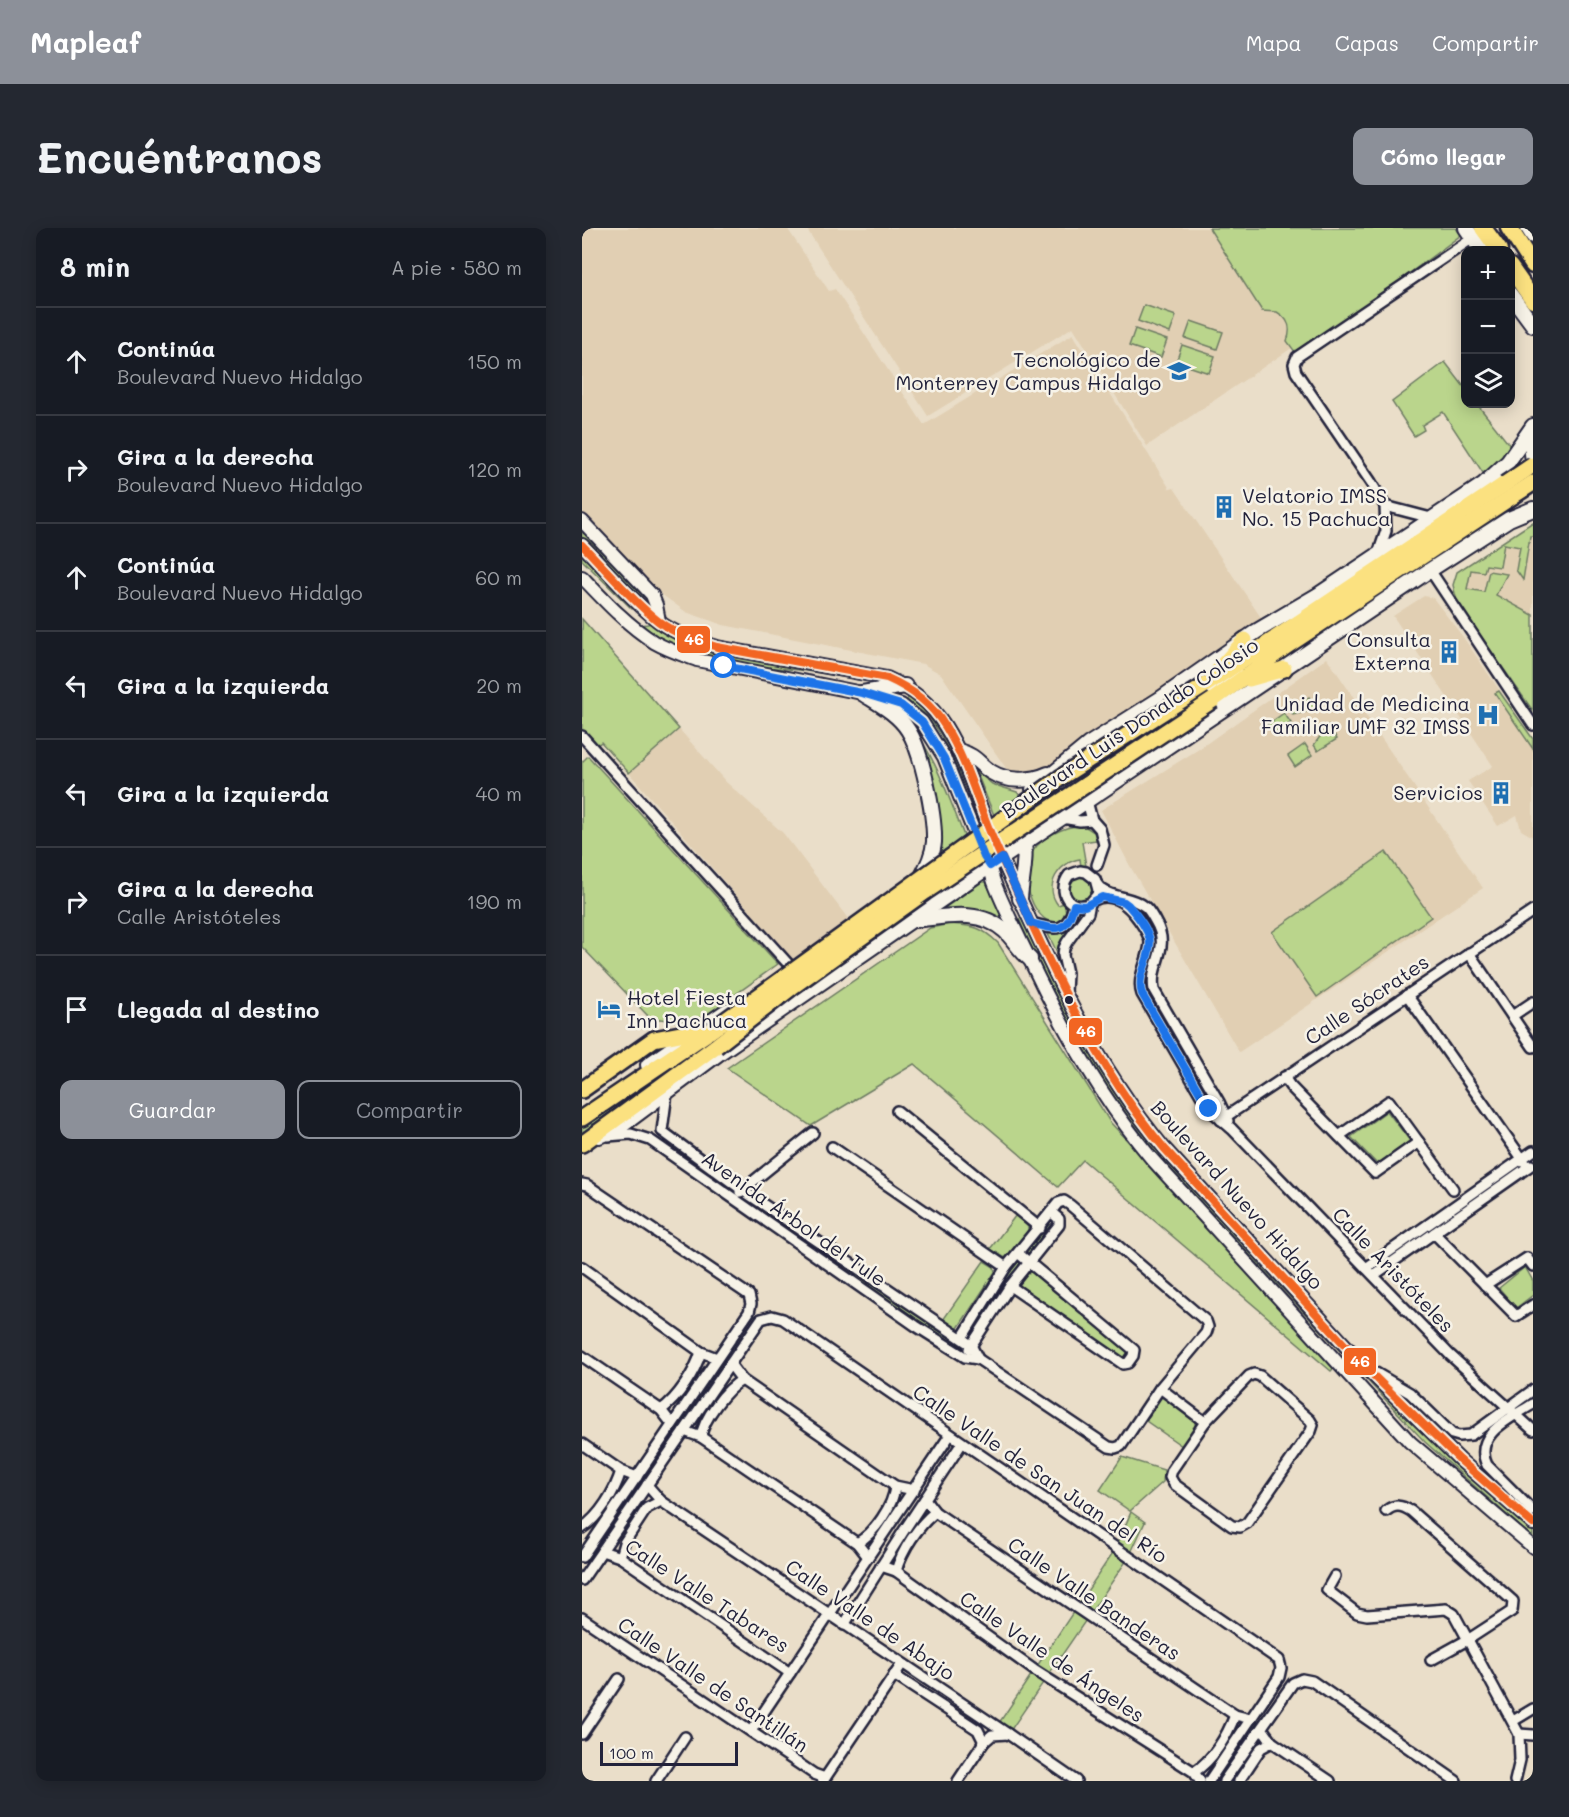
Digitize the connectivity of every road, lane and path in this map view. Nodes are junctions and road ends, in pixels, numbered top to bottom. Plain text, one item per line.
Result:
1 (1509, 228) edge
2 (1528, 228) edge
3 (1474, 231) edge
4 (1533, 236) edge
5 (1480, 246) edge
6 (1494, 246) edge
7 (1533, 265) edge
8 (1515, 274) edge
9 (1514, 300) edge
10 (1533, 300) edge
11 (1533, 325) edge
12 (1533, 426) edge
13 (1533, 435) edge
14 (1533, 463) edge
15 (1533, 483) edge
16 (1484, 484) junction
17 (1385, 506) junction
18 (1533, 509) edge
19 (1431, 518) junction
20 (1509, 519) junction
21 (582, 521) edge
22 (582, 544) edge
23 (1378, 554) junction
24 (1430, 570) junction
25 (582, 577) edge
26 (649, 591) junction
27 (643, 607) junction
28 (623, 618) junction
29 (658, 621) junction
30 (1245, 640) junction
31 (1283, 641) junction
32 (1270, 658) junction
33 (1284, 669) junction
34 (1238, 682) junction
35 (905, 686) junction
36 (1204, 686) junction
37 (862, 693) junction
38 (1533, 725) edge
39 (582, 736) edge
40 (959, 751) junction
41 (1055, 771) junction
42 (1088, 801) junction
43 (1062, 818) junction
44 (1092, 820) junction
45 (990, 830) junction
46 (977, 839) junction
47 (1023, 843) junction
48 (1000, 853) junction
49 (987, 861) junction
50 (1097, 865) junction
51 (1080, 871) junction
52 (920, 881) junction
53 (1096, 882) junction
54 (908, 889) junction
55 (933, 895) junction
56 (1020, 899) junction
57 (1092, 902) junction
58 (1074, 905) junction
59 (1533, 911) edge
60 (918, 916) junction
61 (1031, 923) junction
62 (1469, 953) junction
63 (1030, 959) junction
64 (791, 967) junction
65 (1066, 993) junction
66 (1407, 995) junction
67 (1533, 1002) edge
68 (1512, 1016) junction
69 (707, 1036) junction
70 (1533, 1047) edge
71 (1284, 1077) junction
72 (582, 1090) edge
73 (667, 1093) junction
74 (897, 1111) dead end
75 (582, 1118) edge
76 (1223, 1118) junction
77 (662, 1131) junction
78 (813, 1133) dead end
79 (1339, 1136) junction
80 (597, 1137) junction
81 (650, 1140) junction
82 (1419, 1142) junction
83 (582, 1145) edge
84 (832, 1147) dead end
85 (1533, 1151) edge
86 (1522, 1158) junction
87 (1531, 1166) edge
88 (729, 1180) junction
89 (582, 1184) edge
90 (1453, 1189) dead end
91 (720, 1190) junction
92 (742, 1190) junction
93 (733, 1200) junction
94 (1051, 1212) junction
95 (1040, 1228) junction
96 (1434, 1233) junction
97 (1018, 1254) junction
98 (1029, 1262) junction
99 (1533, 1266) edge
100 (582, 1267) edge
101 (1006, 1267) junction
102 (1366, 1268) junction
103 (1374, 1275) junction
104 (1485, 1284) junction
105 (1010, 1286) junction
106 (985, 1301) junction
107 (1533, 1305) edge
108 (995, 1308) junction
109 (962, 1338) junction
110 (971, 1345) junction
111 (701, 1352) junction
112 (582, 1356) edge
113 (964, 1357) junction
114 (717, 1358) junction
115 (978, 1359) junction
116 (730, 1364) junction
117 (1366, 1368) junction
118 (742, 1380) junction
119 (1161, 1388) junction
120 (694, 1390) junction
121 (1533, 1390) edge
122 (706, 1398) junction
123 (1533, 1404) edge
124 (1508, 1408) junction
125 (660, 1410) junction
126 (1516, 1415) junction
127 (1205, 1422) junction
128 (672, 1424) junction
129 (1492, 1427) junction
130 (1533, 1430) edge
131 (684, 1431) junction
132 (950, 1435) junction
133 (701, 1437) junction
134 (962, 1443) junction
135 (582, 1444) edge
136 (621, 1471) junction
137 (637, 1477) junction
138 (647, 1485) junction
139 (895, 1486) junction
140 (914, 1490) junction
141 (925, 1498) junction
142 (661, 1501) junction
143 (615, 1510) junction
144 (1386, 1511) dead end
145 (1533, 1511) edge
146 (935, 1512) junction
147 (625, 1516) junction
148 (891, 1524) junction
149 (1533, 1524) edge
150 (582, 1528) edge
151 (903, 1532) junction
152 (582, 1533) edge
153 (591, 1544) junction
154 (857, 1544) junction
155 (1533, 1547) edge
156 (602, 1551) junction
157 (582, 1557) edge
158 (620, 1557) junction
159 (868, 1557) junction
160 (880, 1566) junction
161 (896, 1571) junction
162 (1335, 1576) dead end
163 (582, 1580) edge
164 (830, 1615) junction
165 (582, 1618) edge
166 (844, 1625) junction
167 (1469, 1639) junction
168 (1431, 1660) dead end
169 (902, 1664) junction
170 (790, 1673) junction
171 (894, 1675) junction
172 (619, 1679) dead end
173 (1533, 1709) edge
174 (1235, 1715) junction
175 (1251, 1719) junction
176 (1513, 1721) junction
177 (1262, 1728) junction
178 (751, 1731) junction
179 (582, 1734) edge
180 (1008, 1734) junction
181 (1519, 1734) junction
182 (1533, 1736) edge
183 (685, 1737) dead end
184 (984, 1742) junction
185 (1272, 1742) junction
186 (1229, 1752) junction
187 (1239, 1760) junction
188 (1194, 1772) junction
189 (824, 1780) edge
190 (656, 1781) edge
191 (958, 1781) edge
192 (1076, 1781) edge
193 (1200, 1781) edge
194 (1209, 1781) edge
195 (1224, 1781) edge
196 (1239, 1781) edge
197 (1330, 1781) edge
198 (1456, 1781) edge
199 (1515, 1781) edge

1 - 7 highway
2 - 4 main road
3 - 5 main road
3 - 6 highway
3 - 17 street
8 - 10 highway
9 - 11 main road
12 - 16 main road, Boulevard Luis Donaldo Colosio
13 - 14 main road
14 - 31 main road, Boulevard Luis Donaldo Colosio, bridge
15 - 31 main road, Boulevard Luis Donaldo Colosio, bridge
16 - 19 main road, Boulevard Luis Donaldo Colosio
16 - 20 main road
17 - 19 street
17 - 23 street
18 - 20 main road, Boulevard Luis Donaldo Colosio
19 - 23 main road, Boulevard Luis Donaldo Colosio
20 - 24 main road, Boulevard Luis Donaldo Colosio
21 - 26 street
22 - 27 street, Boulevard Nuevo Hidalgo
23 - 30 main road, Boulevard Luis Donaldo Colosio
24 - 33 main road, Boulevard Luis Donaldo Colosio
24 - 38 street
25 - 28 street, Boulevard Nuevo Hidalgo
26 - 27 street
26 - 29 street
27 - 28 street
27 - 29 street, Boulevard Nuevo Hidalgo
28 - 37 street, Boulevard Nuevo Hidalgo
29 - 35 street, Boulevard Nuevo Hidalgo
30 - 36 main road
30 - 41 main road, Boulevard Luis Donaldo Colosio
31 - 32 main road, Boulevard Luis Donaldo Colosio
31 - 36 main road, Boulevard Luis Donaldo Colosio
32 - 34 main road, Boulevard Luis Donaldo Colosio
32 - 48 street
33 - 34 main road
33 - 42 main road, Boulevard Luis Donaldo Colosio
34 - 69 main road, Boulevard Luis Donaldo Colosio, bridge
35 - 37 main road
35 - 40 street, Boulevard Nuevo Hidalgo
36 - 69 main road, Boulevard Luis Donaldo Colosio, bridge
37 - 46 street, Boulevard Nuevo Hidalgo
37 - 52 main road
39 - 64 street
40 - 41 main road
40 - 45 street, Boulevard Nuevo Hidalgo
41 - 45 main road, Boulevard Luis Donaldo Colosio
42 - 43 main road, Boulevard Luis Donaldo Colosio
42 - 44 street
43 - 44 street
43 - 47 main road, Boulevard Luis Donaldo Colosio
44 - 50 street
45 - 46 main road, Boulevard Luis Donaldo Colosio
45 - 48 street, Boulevard Nuevo Hidalgo
46 - 49 street, Boulevard Nuevo Hidalgo
46 - 52 main road, Boulevard Luis Donaldo Colosio
47 - 48 main road, Boulevard Luis Donaldo Colosio
47 - 56 main road
48 - 49 main road, Boulevard Luis Donaldo Colosio
48 - 56 street, Boulevard Nuevo Hidalgo
49 - 55 street
49 - 60 main road, Boulevard Luis Donaldo Colosio
49 - 63 street, Boulevard Nuevo Hidalgo
50 - 51 street
50 - 53 street
51 - 53 street
51 - 58 street
52 - 54 main road, Boulevard Luis Donaldo Colosio
53 - 57 street
53 - 76 street, Calle Aristóteles
54 - 55 main road
54 - 64 main road, Boulevard Luis Donaldo Colosio
55 - 60 main road
56 - 61 street, Boulevard Nuevo Hidalgo
57 - 58 street
57 - 65 street
57 - 76 street, Calle Aristóteles
58 - 61 street
59 - 62 street, Calle Sócrates
60 - 63 main road
60 - 73 main road, Boulevard Luis Donaldo Colosio
61 - 65 street, Boulevard Nuevo Hidalgo
62 - 66 street, Calle Sócrates
62 - 68 street
63 - 155 street, Boulevard Nuevo Hidalgo
64 - 69 main road, Boulevard Luis Donaldo Colosio
65 - 117 street, Boulevard Nuevo Hidalgo
66 - 71 street, Calle Sócrates
66 - 86 street
67 - 68 street
68 - 70 street
69 - 72 main road
69 - 75 main road, Boulevard Luis Donaldo Colosio
69 - 83 main road, Boulevard Luis Donaldo Colosio
71 - 76 street, Calle Sócrates
71 - 79 street
73 - 77 street
73 - 80 main road, Boulevard Luis Donaldo Colosio
74 - 95 street
76 - 102 street, Calle Aristóteles
77 - 81 street
77 - 88 street, Avenida Árbol del Tule
78 - 92 street
79 - 82 street
79 - 82 street
80 - 81 street, Avenida Árbol del Tule
80 - 83 main road, Boulevard Luis Donaldo Colosio
81 - 91 street, Avenida Árbol del Tule
82 - 90 street
84 - 101 street
85 - 86 street
86 - 87 street
86 - 102 street
87 - 96 street
88 - 91 street
88 - 92 street, Avenida Árbol del Tule
89 - 114 street
91 - 93 street, Avenida Árbol del Tule
92 - 93 street
92 - 109 street, Avenida Árbol del Tule
93 - 113 street, Avenida Árbol del Tule
94 - 95 street
94 - 98 street
94 - 119 street
95 - 97 street
96 - 103 street
96 - 104 street
97 - 98 street
97 - 101 street
98 - 105 street
98 - 105 street
99 - 104 street
100 - 111 street
101 - 106 street
102 - 103 street, Calle Aristóteles
103 - 124 street, Calle Aristóteles
104 - 107 street
105 - 108 street
106 - 108 street
106 - 109 street
108 - 110 street
109 - 110 street, Avenida Árbol del Tule
110 - 113 street
110 - 115 street
111 - 114 street
111 - 125 street
112 - 125 street
113 - 115 street
114 - 120 street
115 - 119 street
116 - 118 street
116 - 122 street
116 - 132 street, Calle Valle de San Juan del Río
117 - 129 street
117 - 149 street, Boulevard Nuevo Hidalgo
118 - 133 street
118 - 139 street
119 - 127 street
120 - 122 street
120 - 128 street
121 - 124 street
122 - 131 street
123 - 126 street
124 - 126 street, Calle Aristóteles
124 - 129 street
125 - 128 street
126 - 129 street
126 - 130 street, Calle Aristóteles
127 - 127 street
128 - 137 street
129 - 145 street
131 - 133 street
131 - 138 street
132 - 134 street, Calle Valle de San Juan del Río
132 - 140 street
133 - 154 street
134 - 141 street
134 - 175 street, Calle Valle de San Juan del Río
135 - 136 street
136 - 137 street
136 - 150 street
137 - 143 street
138 - 142 street, Calle Valle de Abajo
138 - 147 street
139 - 140 street
139 - 154 street
140 - 148 street
141 - 146 street, Calle Valle Banderas
141 - 151 street
142 - 158 street
142 - 164 street, Calle Valle de Abajo
143 - 147 street
143 - 153 street
144 - 167 street
146 - 161 street
146 - 174 street, Calle Valle Banderas
147 - 156 street
148 - 151 street
148 - 159 street
151 - 160 street
152 - 153 street
153 - 157 street
154 - 159 street
156 - 158 street, Calle Valle Tabares
156 - 163 street
158 - 170 street, Calle Valle Tabares
159 - 164 street
160 - 161 street, Calle Valle de Ángeles
160 - 166 street
161 - 188 street, Calle Valle de Ángeles
162 - 167 street
164 - 166 street, Calle Valle de Abajo
164 - 170 street
165 - 178 street, Calle Valle de Santillán
166 - 169 street, Calle Valle de Abajo
167 - 168 street
167 - 176 street
169 - 171 street
169 - 180 street, Calle Valle de Abajo
170 - 178 street
171 - 184 street, Calle Valle de Abajo
171 - 189 street
172 - 179 street
173 - 176 street
174 - 175 street, Calle Valle Banderas
174 - 188 street
175 - 186 street
176 - 181 street
177 - 185 street
177 - 187 street
177 - 198 street
178 - 189 street, Calle Valle de Santillán
180 - 184 street
180 - 192 street, Calle Valle de Abajo
181 - 182 street
181 - 199 street
183 - 190 street
184 - 191 street
185 - 196 street
185 - 197 street
186 - 187 street
186 - 194 street
187 - 195 street
188 - 193 street, Calle Valle de Ángeles

